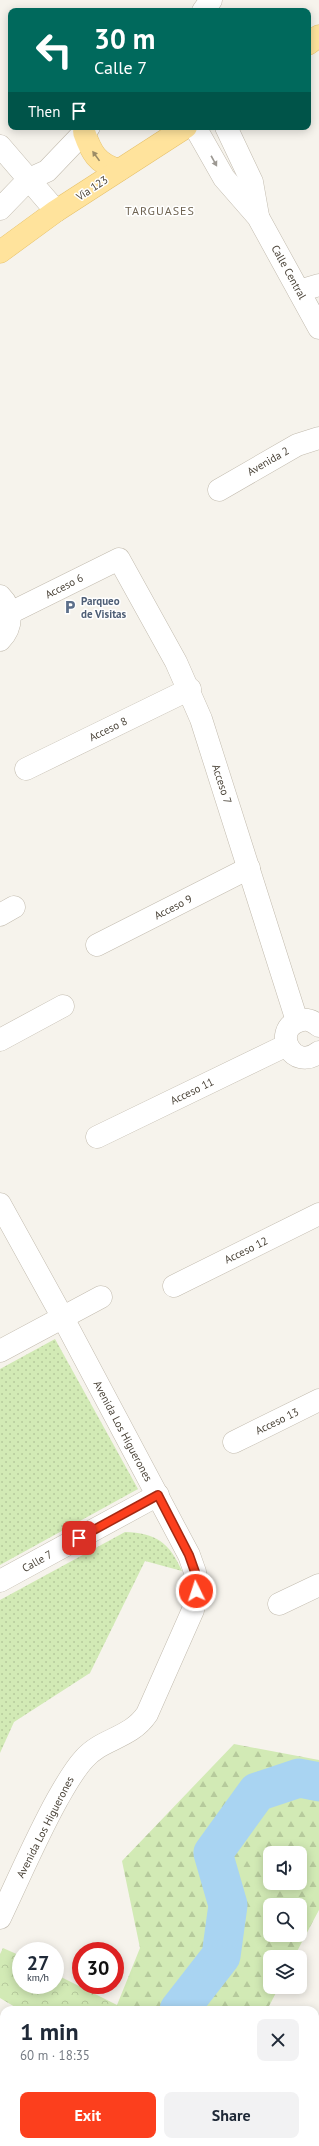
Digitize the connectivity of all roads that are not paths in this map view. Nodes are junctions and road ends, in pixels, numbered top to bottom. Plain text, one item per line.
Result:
1 (86, 130) edge
2 (87, 130) edge
3 (181, 130) edge
4 (197, 130) edge
5 (227, 130) edge
6 (0, 146) edge
7 (119, 170) junction
8 (29, 178) junction
9 (0, 209) edge
10 (56, 211) junction
11 (258, 217) junction
12 (0, 252) edge
13 (309, 288) edge
14 (319, 328) edge
15 (319, 438) edge
16 (219, 490) dead end
17 (119, 559) joint
18 (5, 604) edge
19 (0, 640) edge
20 (190, 689) junction
21 (26, 769) dead end
22 (249, 868) junction
23 (97, 945) dead end
24 (63, 1006) dead end
25 (298, 1021) junction
26 (319, 1026) edge
27 (0, 1040) edge
28 (287, 1045) junction
29 (317, 1060) edge
30 (97, 1137) dead end
31 (0, 1204) edge
32 (319, 1214) edge
33 (174, 1286) dead end
34 (102, 1297) dead end
35 (63, 1318) junction
36 (0, 1351) edge
37 (319, 1400) edge
38 (234, 1442) dead end
39 (158, 1495) junction
40 (0, 1581) edge
41 (319, 1585) edge
42 (279, 1604) dead end
43 (0, 1918) edge

1 - 8 street
7 -> 2 main road
3 - 7 main road, Vía 123
4 -> 11 street, Calle Central
5 - 11 street, Calle Central
6 - 8 street
7 - 10 main road, Vía 123
8 - 9 street
8 - 10 street
10 - 12 main road, Vía 123
11 - 13 street, Calle Central
13 - 14 street, Calle Central
15 - 16 street, Avenida 2
17 - 18 street, Acceso 6
17 - 20 street, Acceso 7
18 - 19 street
20 - 21 street, Acceso 8
20 - 22 street, Acceso 7
22 - 23 street, Acceso 9
22 - 25 street, Acceso 7
24 - 27 street
25 - 26 street
25 - 28 street
28 - 29 street
28 - 30 street, Acceso 11
31 - 35 street, Avenida Los Higuerones
32 - 33 street, Acceso 12
34 - 35 street
35 - 36 street
35 - 39 street, Avenida Los Higuerones
37 - 38 street, Acceso 13
39 - 40 street, Calle 7
39 - 43 street, Avenida Los Higuerones
41 - 42 street

